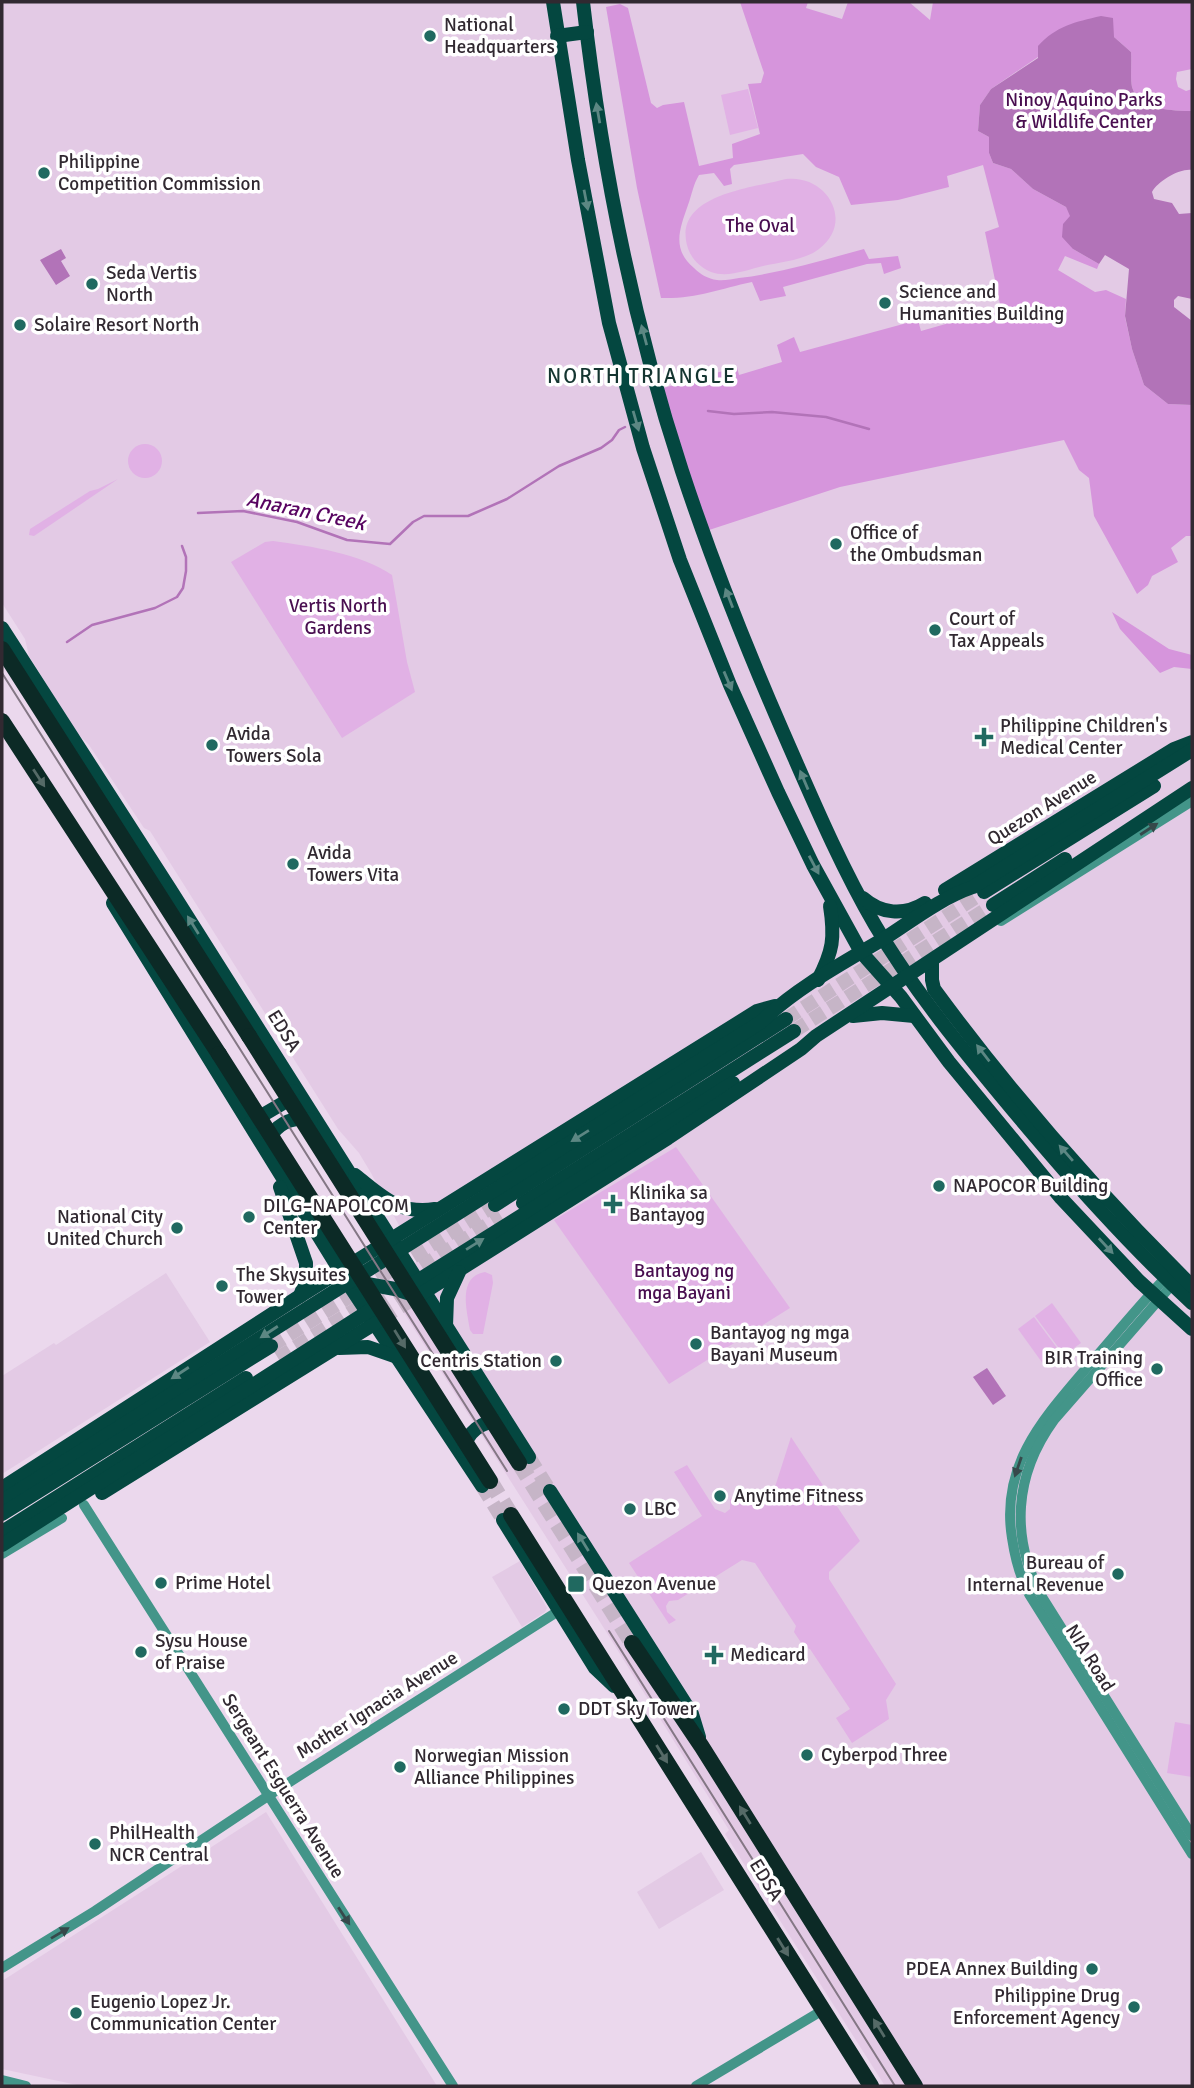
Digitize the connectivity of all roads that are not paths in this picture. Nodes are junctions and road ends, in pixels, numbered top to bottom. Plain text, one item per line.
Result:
1 (553, 2) edge
2 (583, 2) edge
3 (587, 32) junction
4 (557, 36) junction
5 (2, 628) edge
6 (2, 649) edge
7 (2, 721) edge
8 (1192, 742) edge
9 (1192, 750) edge
10 (1192, 759) edge
11 (1192, 779) edge
12 (1192, 788) edge
13 (1192, 801) edge
14 (817, 812) junction
15 (793, 823) junction
16 (98, 870) junction
17 (968, 876) junction
18 (854, 886) junction
19 (984, 892) tunnel mouth
20 (955, 893) junction
21 (828, 894) junction
22 (993, 905) tunnel mouth
23 (884, 938) junction
24 (964, 940) junction
25 (861, 951) junction
26 (932, 961) junction
27 (909, 976) junction
28 (818, 980) junction
29 (892, 987) junction
30 (779, 1004) junction
31 (914, 1016) junction
32 (841, 1020) junction
33 (790, 1025) tunnel mouth
34 (816, 1036) junction
35 (294, 1087) junction
36 (316, 1121) junction
37 (248, 1124) junction
38 (265, 1152) junction
39 (345, 1167) junction
40 (278, 1172) junction
41 (444, 1207) junction
42 (498, 1211) tunnel mouth
43 (395, 1245) junction
44 (461, 1269) junction
45 (347, 1274) junction
46 (1173, 1277) junction
47 (1192, 1286) edge
48 (416, 1291) junction
49 (300, 1296) junction
50 (1156, 1296) junction
51 (1192, 1303) edge
52 (374, 1315) junction
53 (446, 1327) junction
54 (1192, 1329) edge
55 (328, 1351) junction
56 (396, 1357) junction
57 (499, 1411) junction
58 (508, 1425) junction
59 (462, 1456) junction
60 (524, 1460) joint
61 (486, 1484) joint
62 (2, 1488) edge
63 (550, 1491) tunnel mouth
64 (2, 1501) edge
65 (84, 1505) junction
66 (2, 1514) edge
67 (62, 1518) junction
68 (507, 1518) joint
69 (29, 1529) junction
70 (2, 1532) edge
71 (2, 1545) edge
72 (2, 1554) edge
73 (560, 1610) junction
74 (632, 1643) tunnel mouth
75 (626, 1697) junction
76 (702, 1747) junction
77 (268, 1796) junction
78 (1192, 1836) edge
79 (1192, 1854) edge
80 (2, 1968) edge
81 (823, 2010) junction
82 (2, 2080) edge
83 (26, 2086) edge
84 (453, 2086) edge
85 (696, 2086) edge
86 (871, 2086) edge
87 (915, 2086) edge

1 - 4 main road
2 - 3 main road
3 - 4 main road
14 -> 3 main road
4 -> 15 main road
35 -> 5 main road, EDSA
6 - 60 highway, EDSA, bridge
7 -> 16 highway
8 - 17 main road, Quezon Avenue
9 - 20 main road, Quezon Avenue
10 - 19 main road
11 - 22 main road
12 - 24 main road
24 -> 13 street
14 - 15 main road
14 - 18 main road
15 -> 21 main road
16 - 37 main road
16 -> 61 highway, bridge
17 - 18 main road
17 - 20 main road, Quezon Avenue
18 - 23 main road
20 - 23 main road, Quezon Avenue
21 - 25 main road
21 - 28 main road
23 - 25 main road, Quezon Avenue
23 - 27 main road
24 - 26 main road
25 - 28 main road, Quezon Avenue
25 - 29 main road
26 - 27 main road
46 -> 26 main road
27 - 29 main road
27 - 46 main road
28 - 30 main road, Quezon Avenue
29 - 31 main road
29 - 32 main road
30 - 41 main road, Quezon Avenue
30 -> 43 main road, Quezon Avenue
31 - 32 main road
31 -> 50 main road
32 - 34 main road
33 - 42 main road
34 - 44 main road
48 -> 34 main road
35 - 36 main road, EDSA
35 - 37 main road
36 - 38 main road
36 - 39 main road, EDSA
37 - 38 main road
38 - 40 main road
39 - 41 main road
39 - 43 main road, EDSA
40 - 45 main road
40 - 49 main road
41 - 43 main road, Quezon Avenue
43 - 45 main road, Quezon Avenue
43 - 48 main road, EDSA
44 - 48 main road
44 - 53 main road
45 - 48 main road
45 - 49 main road, Quezon Avenue
45 - 52 main road
45 -> 64 main road, Quezon Avenue
46 - 47 main road
46 - 50 street, NIA Road
46 - 51 main road
48 - 53 main road, EDSA
48 - 57 main road
49 -> 62 main road, Quezon Avenue
50 - 54 main road
50 - 78 street, NIA Road
50 -> 79 street, NIA Road
52 - 55 main road
52 - 56 main road
52 - 69 main road
53 - 57 main road, EDSA
55 - 56 main road
55 - 65 main road
56 - 59 main road
57 - 58 main road, EDSA
58 - 59 main road
58 - 60 main road, EDSA
59 - 61 main road
76 -> 63 main road, EDSA
65 - 67 main road
65 - 77 street, Sergeant Esguerra Avenue
66 - 70 main road
67 - 69 main road
67 - 72 street
68 - 73 main road, EDSA
68 - 75 highway, EDSA
69 - 71 main road
73 - 75 main road, EDSA
73 - 77 street, Mother Ignacia Avenue
74 - 76 highway, EDSA
75 -> 81 highway, EDSA
87 -> 76 highway, EDSA
80 -> 77 street, Mother Ignacia Avenue
77 -> 84 street, Sergeant Esguerra Avenue
81 - 85 street
81 - 86 highway, EDSA
82 - 83 street

